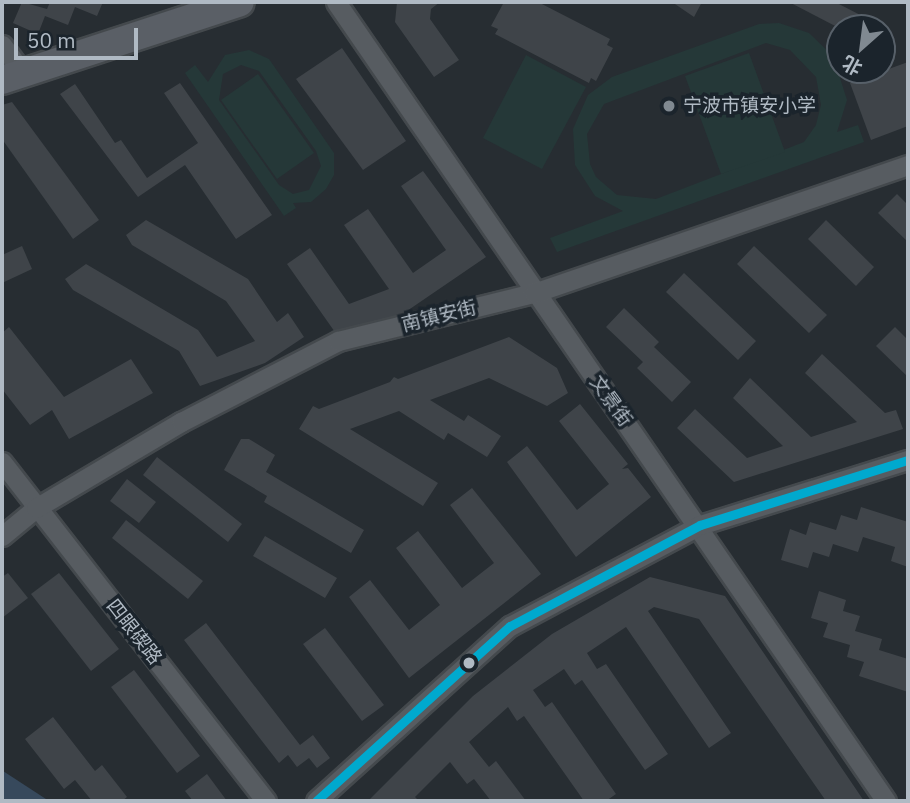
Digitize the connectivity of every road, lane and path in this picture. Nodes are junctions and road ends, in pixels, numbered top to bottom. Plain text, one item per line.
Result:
1 (240, 2) edge
2 (336, 2) edge
3 (2, 46) edge
4 (12, 76) edge
5 (908, 166) edge
6 (534, 293) junction
7 (908, 460) edge
8 (2, 462) edge
9 (36, 508) junction
10 (700, 525) junction
11 (2, 536) edge
12 (266, 801) edge
13 (316, 801) edge
14 (886, 801) edge

1 - 4 main road
2 - 6 street, 文景街
3 - 4 street
5 - 6 street, 南镇安街
6 - 9 street, 南镇安街
6 - 10 street, 文景街
7 - 10 street
8 - 9 street, 四眼碶路
9 - 11 street, 南镇安街
9 - 12 street, 四眼碶路
10 - 13 street
10 - 14 street, 文景街

